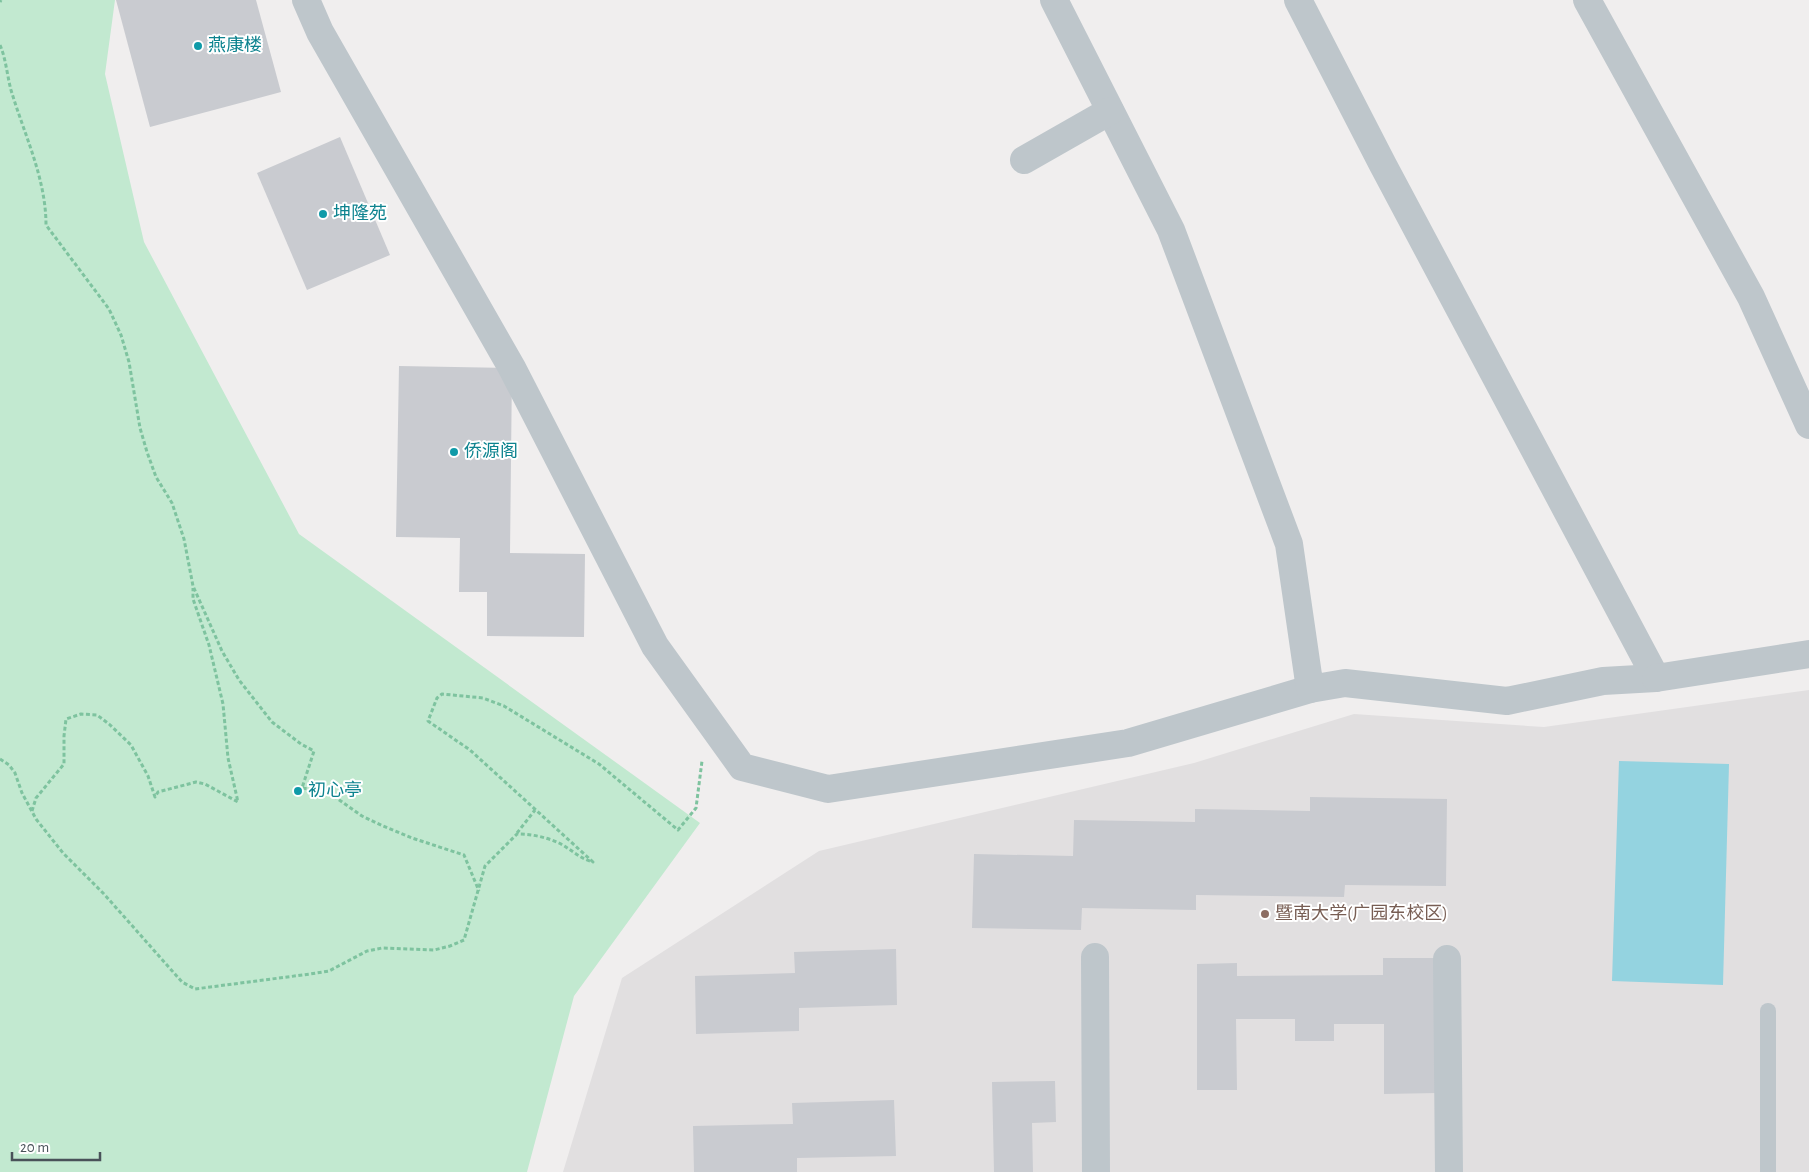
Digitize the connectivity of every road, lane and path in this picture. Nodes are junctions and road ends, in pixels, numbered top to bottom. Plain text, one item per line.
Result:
1 (306, 0) edge
2 (1054, 0) edge
3 (1298, 0) edge
4 (1588, 0) edge
5 (0, 45) edge
6 (1110, 111) junction
7 (1024, 160) dead end
8 (1809, 425) edge
9 (193, 586) junction
10 (1809, 654) edge
11 (1656, 678) junction
12 (1310, 689) junction
13 (712, 726) junction
14 (0, 759) edge
15 (535, 810) junction
16 (32, 812) junction
17 (517, 834) junction
18 (479, 891) junction
19 (1095, 957) dead end
20 (1446, 959) dead end
21 (1768, 1011) dead end
22 (1096, 1172) edge
23 (1449, 1172) edge
24 (1768, 1172) edge

1 - 13 street
2 - 6 street
3 - 11 street
4 - 8 street
5 - 9 path
6 - 7 street
6 - 12 street
9 - 16 path
9 - 18 path
10 - 11 street
11 - 12 street
12 - 13 street
13 - 15 path
14 - 16 path
15 - 17 path
15 - 17 path
16 - 18 path
17 - 18 path
19 - 22 street
20 - 23 street
21 - 24 lane

